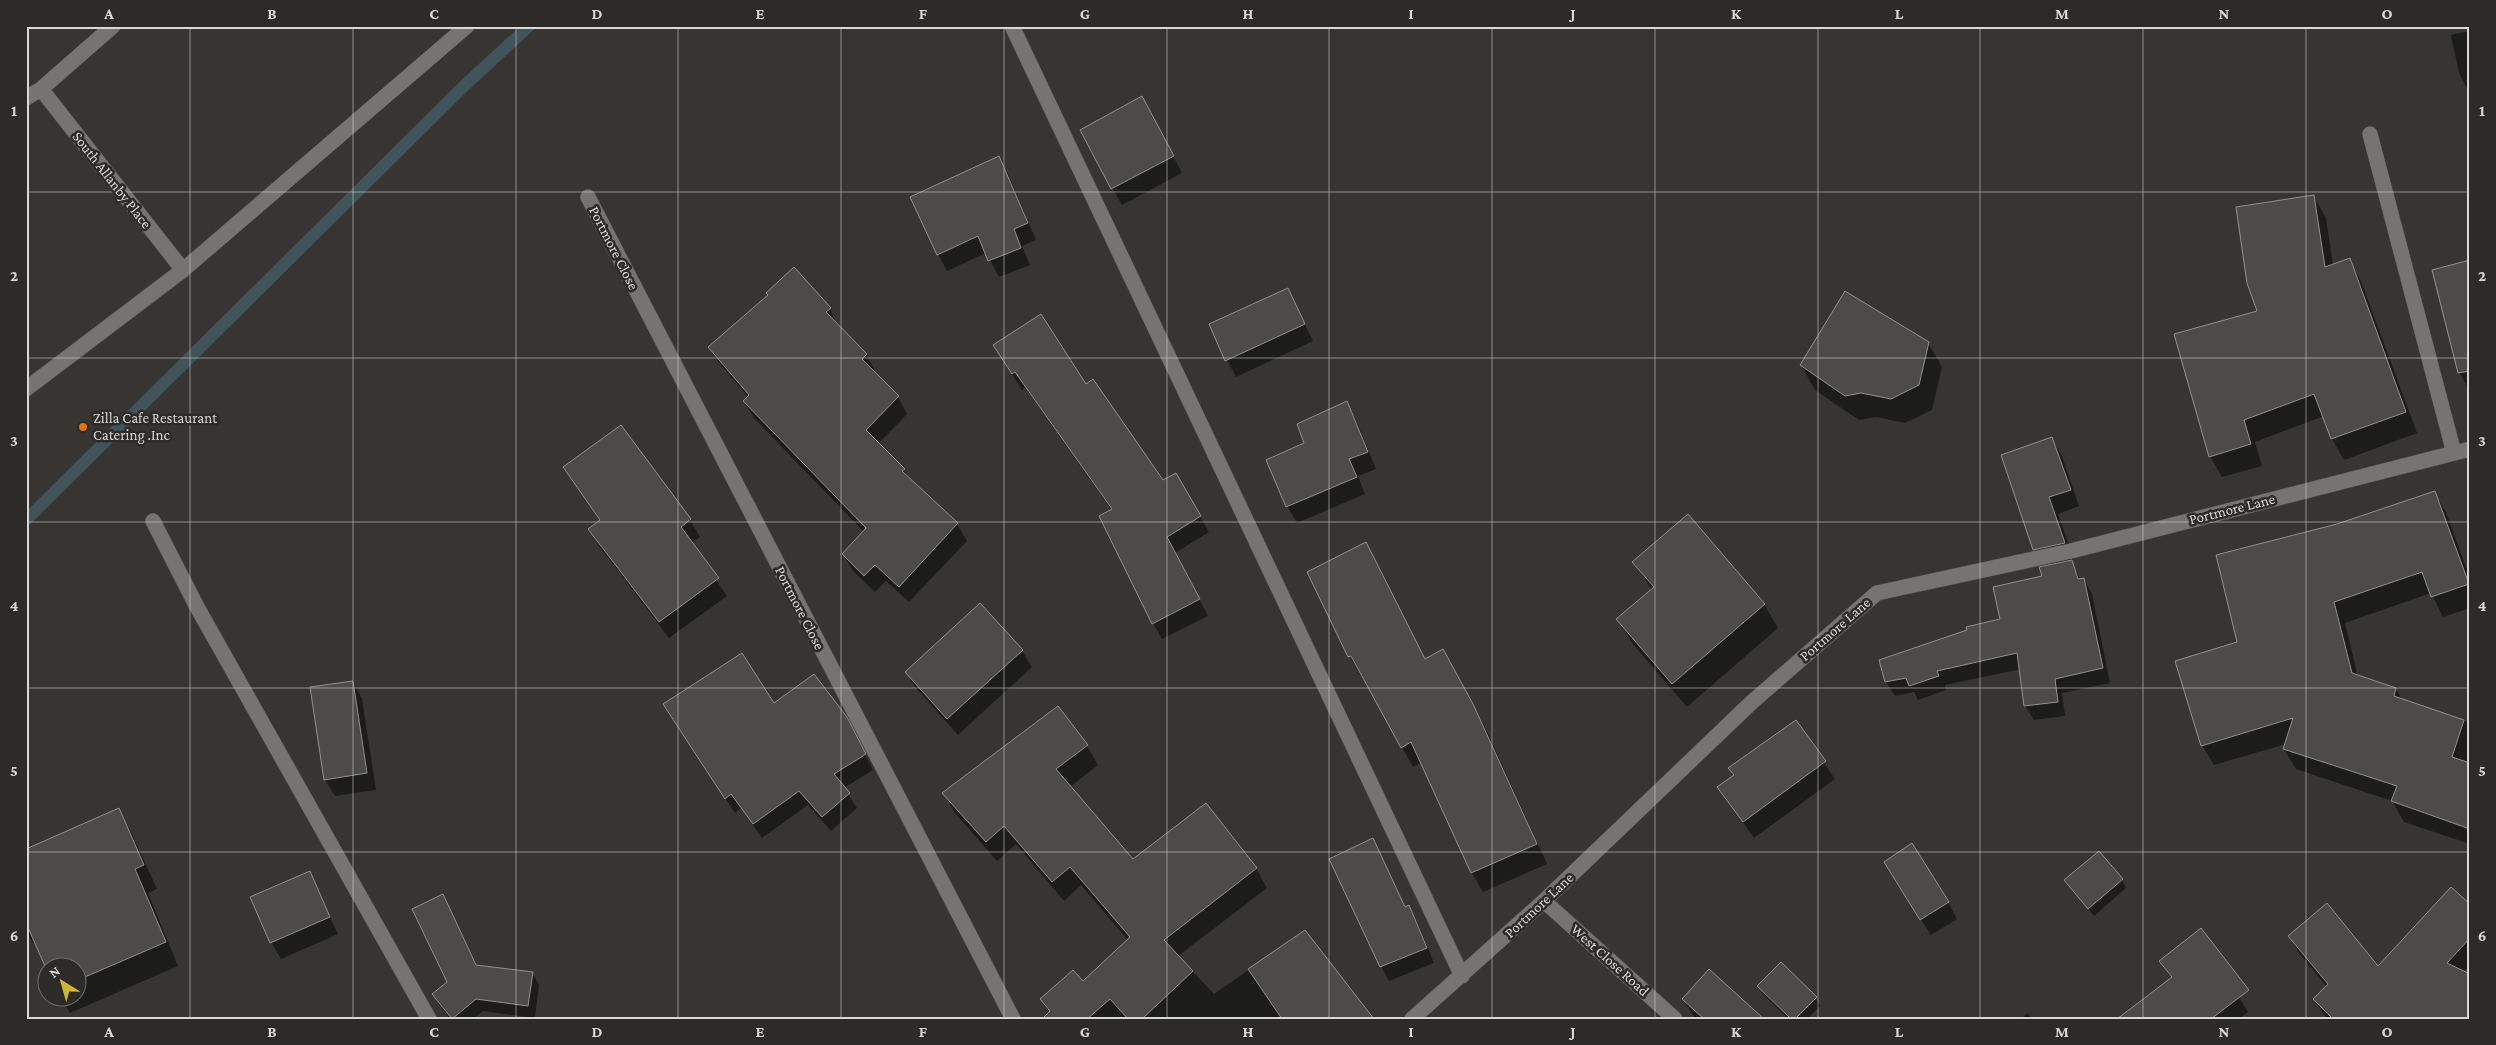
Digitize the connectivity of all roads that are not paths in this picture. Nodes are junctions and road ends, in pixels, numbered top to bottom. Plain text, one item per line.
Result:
1 (113, 26) edge
2 (467, 26) edge
3 (1012, 26) edge
4 (41, 89) junction
5 (26, 98) edge
6 (2370, 134) dead end
7 (588, 197) dead end
8 (182, 270) junction
9 (26, 388) edge
10 (2470, 449) edge
11 (2454, 453) junction
12 (153, 521) dead end
13 (1544, 901) junction
14 (1462, 976) junction
15 (429, 1019) edge
16 (1013, 1019) edge
17 (1412, 1019) edge
18 (1675, 1019) edge

1 - 4 street
2 - 8 street
3 - 14 street
4 - 5 street
4 - 8 street, South Allanby Place
6 - 11 street
7 - 16 street, Portmore Close
8 - 9 street
10 - 11 street, Portmore Lane
11 - 13 street, Portmore Lane
12 - 15 street
13 - 14 street, Portmore Lane
13 - 18 street, West Close Road
14 - 17 street, Portmore Lane

